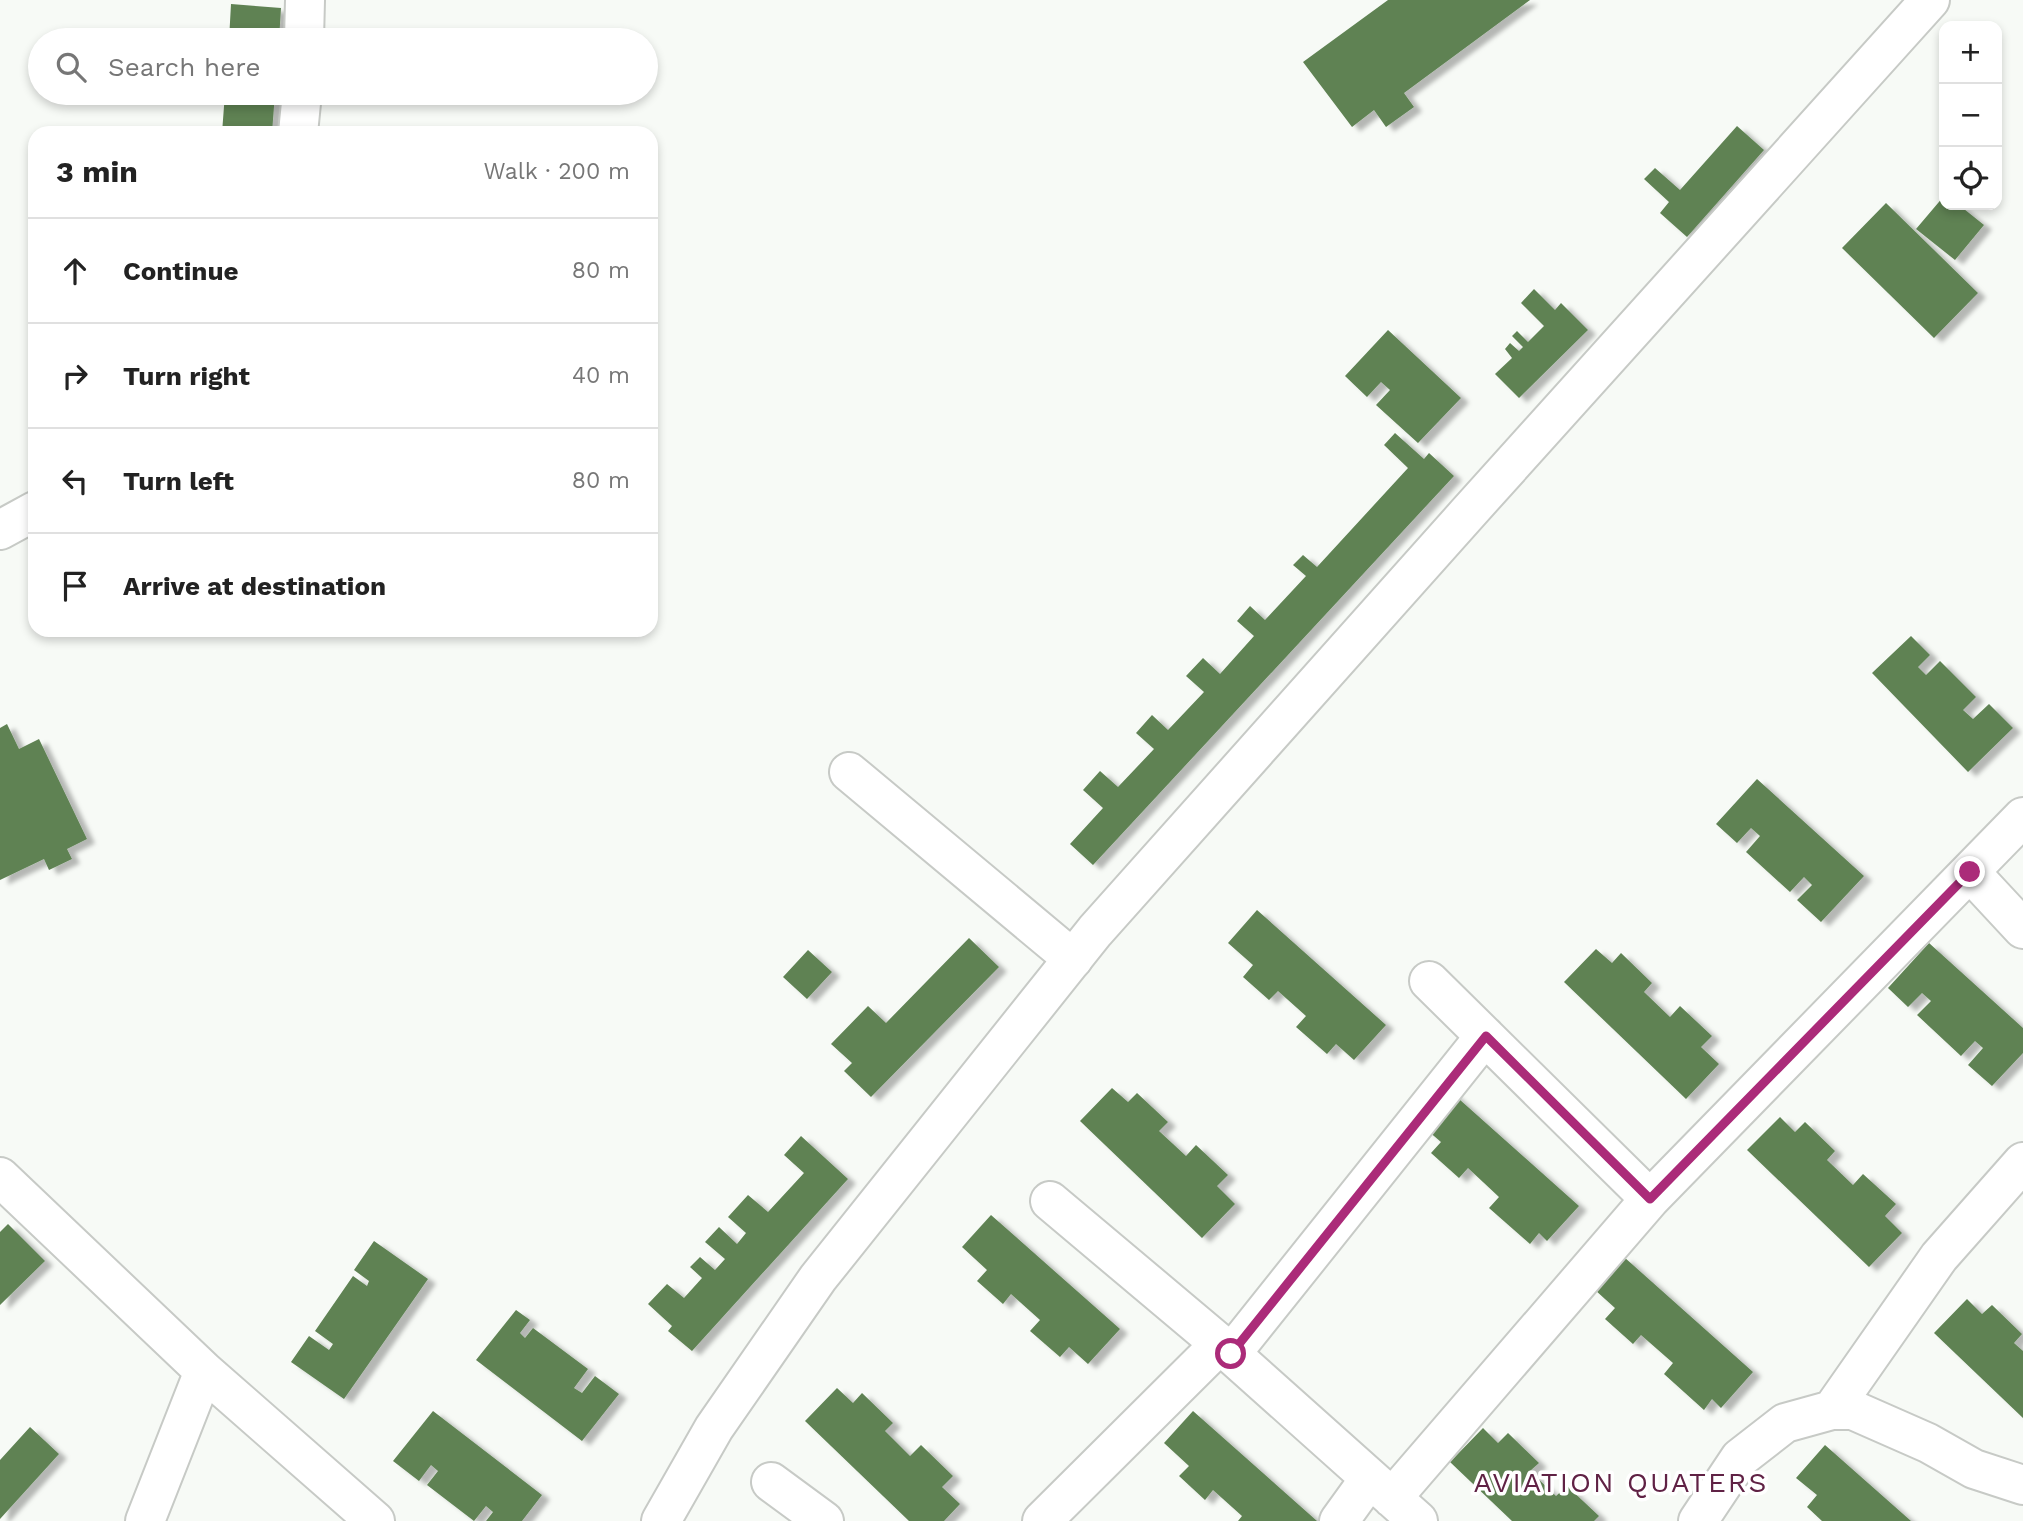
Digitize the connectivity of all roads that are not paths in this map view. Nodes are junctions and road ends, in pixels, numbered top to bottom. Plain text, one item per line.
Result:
1 (305, 0) edge
2 (1930, 0) edge
3 (304, 28) edge
4 (301, 105) edge
5 (299, 126) edge
6 (28, 516) edge
7 (0, 530) edge
8 (849, 772) dead end
9 (2023, 817) edge
10 (1970, 872) junction
11 (2023, 929) edge
12 (1073, 959) junction
13 (1429, 981) dead end
14 (1486, 1036) junction
15 (2023, 1162) edge
16 (0, 1177) edge
17 (1650, 1199) junction
18 (1050, 1201) dead end
19 (1226, 1349) junction
20 (204, 1371) junction
21 (1832, 1410) junction
22 (771, 1482) dead end
23 (2023, 1485) edge
24 (1394, 1499) edge
25 (145, 1521) edge
26 (375, 1521) edge
27 (661, 1521) edge
28 (824, 1521) edge
29 (1042, 1521) edge
30 (1339, 1521) edge
31 (1698, 1521) edge

1 - 3 street
2 - 12 street
4 - 5 street
6 - 7 street
8 - 12 street
9 - 10 street
10 - 11 street
10 - 17 street
12 - 27 street
13 - 14 street
14 - 17 street
14 - 19 street
15 - 21 street
16 - 20 street
17 - 24 street
18 - 19 street
19 - 24 street
19 - 29 street
20 - 25 street
20 - 26 street
21 - 23 street
21 - 31 street
22 - 28 street
24 - 30 street

